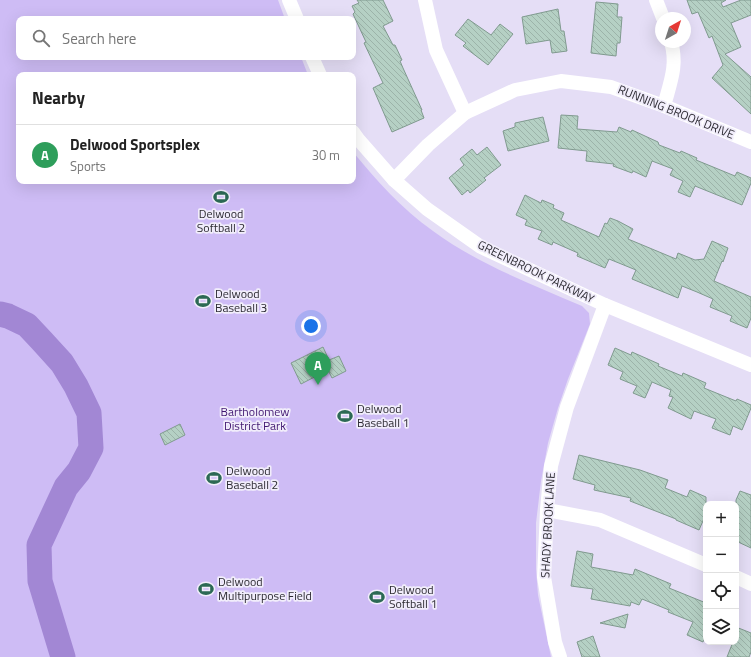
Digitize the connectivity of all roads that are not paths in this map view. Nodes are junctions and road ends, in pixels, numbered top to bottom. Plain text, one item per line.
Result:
1 (289, 0) edge
2 (425, 0) edge
3 (656, 0) edge
4 (661, 12) edge
5 (296, 16) edge
6 (673, 48) edge
7 (313, 60) edge
8 (319, 72) edge
9 (664, 106) junction
10 (465, 113) junction
11 (356, 137) edge
12 (751, 142) edge
13 (394, 180) junction
14 (605, 305) junction
15 (751, 365) edge
16 (546, 510) junction
17 (703, 564) edge
18 (739, 579) edge
19 (751, 584) edge
20 (560, 657) edge

1 - 5 street
2 - 10 street
3 - 4 street
6 - 9 street
7 - 8 street
9 - 10 street, RUNNING BROOK DRIVE
9 - 12 street, RUNNING BROOK DRIVE
10 - 13 street, RUNNING BROOK DRIVE
11 - 13 street, GREENBROOK PARKWAY
13 - 14 street, GREENBROOK PARKWAY
14 - 15 street, GREENBROOK PARKWAY
14 - 16 street, SHADY BROOK LANE
16 - 17 street
16 - 20 street, SHADY BROOK LANE
18 - 19 street

